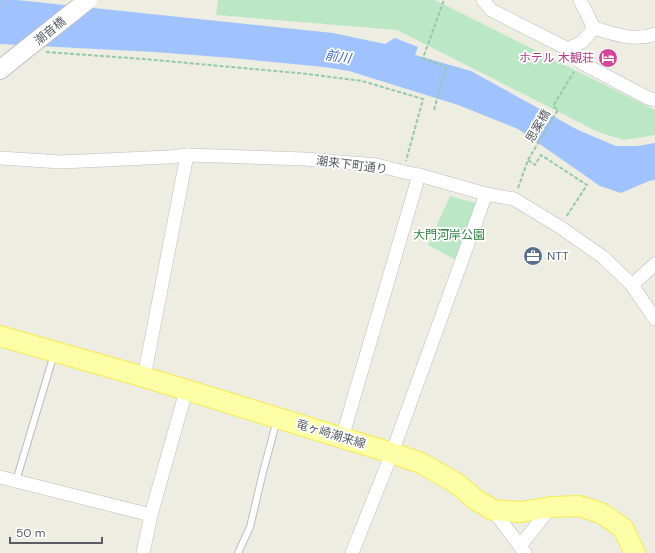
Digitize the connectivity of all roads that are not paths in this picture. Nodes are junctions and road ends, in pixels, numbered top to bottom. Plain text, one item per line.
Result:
1 (88, 0) edge
2 (484, 0) edge
3 (580, 0) edge
4 (594, 28) junction
5 (655, 34) edge
6 (568, 49) junction
7 (6, 66) edge
8 (655, 100) edge
9 (186, 155) junction
10 (0, 158) edge
11 (419, 174) junction
12 (486, 194) junction
13 (655, 264) edge
14 (632, 285) junction
15 (655, 319) edge
16 (0, 336) edge
17 (55, 352) junction
18 (144, 377) junction
19 (186, 391) junction
20 (277, 418) junction
21 (342, 438) junction
22 (392, 452) junction
23 (0, 477) edge
24 (16, 481) junction
25 (552, 507) junction
26 (493, 510) junction
27 (151, 515) junction
28 (523, 549) edge
29 (143, 553) edge
30 (238, 553) edge
31 (352, 553) edge
32 (635, 553) edge

1 - 7 street, 潮音橋, bridge
2 - 6 street
3 - 4 street
4 - 5 street
4 - 6 street
6 - 8 street
9 - 10 street, 潮来下町通り
9 - 11 street, 潮来下町通り
9 - 18 street
11 - 12 street, 潮来下町通り
11 - 21 street
12 - 14 street, 潮来下町通り
12 - 22 street
13 - 14 street
14 - 15 street, 潮来下町通り
16 - 17 main road, 竜ヶ崎潮来線
17 - 18 main road, 竜ヶ崎潮来線
17 - 24 lane
18 - 19 main road, 竜ヶ崎潮来線
19 - 20 main road, 竜ヶ崎潮来線
19 - 27 street
20 - 21 main road, 竜ヶ崎潮来線
20 - 30 lane
21 - 22 main road, 竜ヶ崎潮来線
22 - 26 main road, 竜ヶ崎潮来線
22 - 31 street
23 - 24 street
24 - 27 street
25 - 26 main road, 竜ヶ崎潮来線
25 - 28 street
25 - 32 main road, 竜ヶ崎潮来線
26 - 28 street
27 - 29 street

